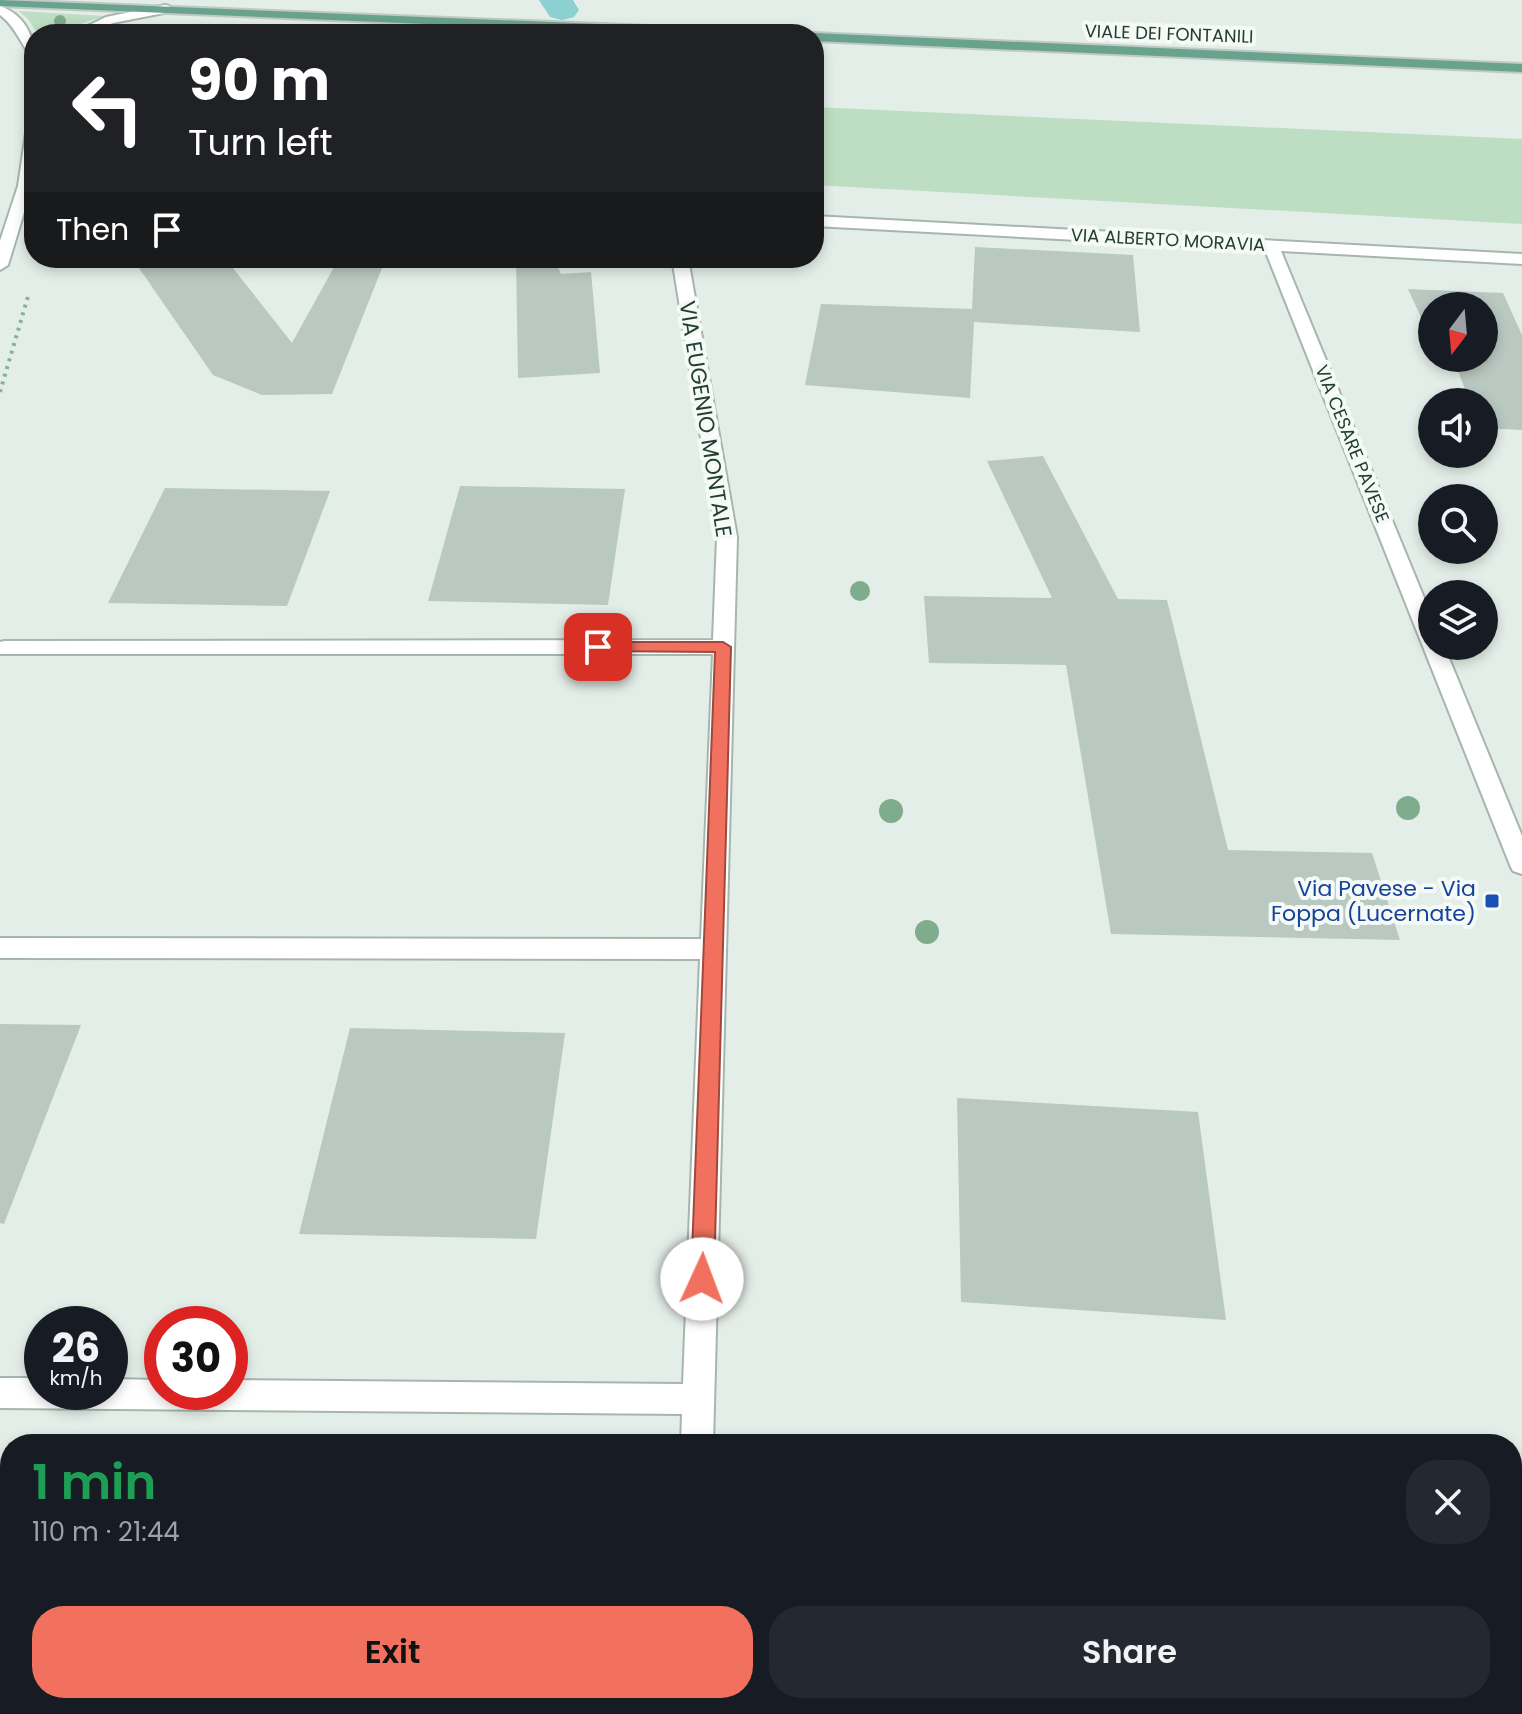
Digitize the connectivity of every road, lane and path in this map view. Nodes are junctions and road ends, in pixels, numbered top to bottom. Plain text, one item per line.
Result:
1 (0, 2) edge
2 (165, 9) junction
3 (0, 10) edge
4 (101, 24) edge
5 (515, 24) edge
6 (24, 30) edge
7 (824, 37) edge
8 (1522, 68) edge
9 (24, 202) edge
10 (824, 222) edge
11 (1271, 245) junction
12 (1522, 259) edge
13 (0, 265) edge
14 (682, 268) edge
15 (30, 288) dead end
16 (0, 392) edge
17 (1418, 607) edge
18 (723, 647) junction
19 (4, 648) dead end
20 (1439, 660) edge
21 (1522, 865) edge
22 (0, 948) edge
23 (713, 949) junction
24 (0, 1393) edge
25 (698, 1399) junction
26 (697, 1434) edge

1 - 2 main road
2 - 4 street
2 - 5 main road
3 - 6 street
7 - 8 main road, VIALE DEI FONTANILI
9 - 13 street
10 - 11 street, VIA ALBERTO MORAVIA
11 - 12 street, VIA ALBERTO MORAVIA
11 - 17 street, VIA CESARE PAVESE
14 - 18 street, VIA EUGENIO MONTALE
15 - 16 path
18 - 19 street
18 - 23 street, VIA EUGENIO MONTALE
20 - 21 street, VIA CESARE PAVESE
22 - 23 street
23 - 25 street, VIA EUGENIO MONTALE
24 - 25 street
25 - 26 street, VIA EUGENIO MONTALE

